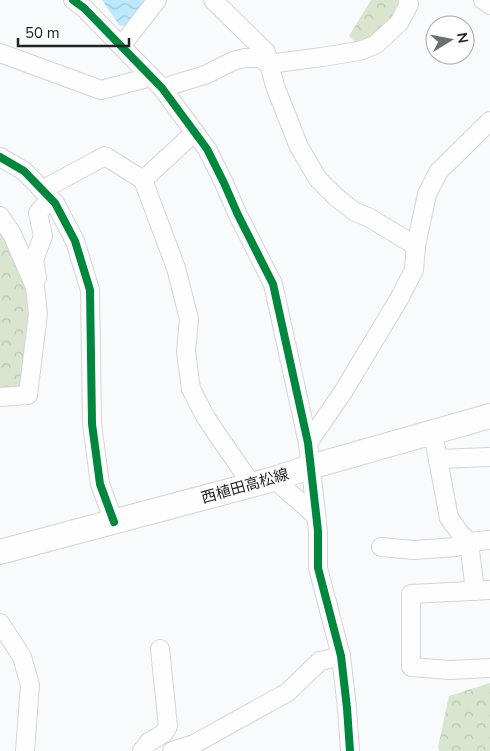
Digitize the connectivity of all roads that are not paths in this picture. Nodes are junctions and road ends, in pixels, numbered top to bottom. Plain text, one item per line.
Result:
1 (73, 0) edge
2 (157, 0) edge
3 (213, 0) edge
4 (408, 0) edge
5 (483, 0) edge
6 (490, 5) edge
7 (121, 46) junction
8 (0, 53) edge
9 (269, 64) junction
10 (157, 82) junction
11 (490, 121) edge
12 (195, 132) junction
13 (0, 157) edge
14 (143, 180) junction
15 (46, 194) junction
16 (0, 216) edge
17 (416, 246) junction
18 (35, 287) junction
19 (0, 397) edge
20 (490, 416) edge
21 (433, 433) junction
22 (308, 443) junction
23 (490, 457) edge
24 (439, 459) junction
25 (310, 467) junction
26 (263, 482) junction
27 (316, 516) junction
28 (114, 522) junction
29 (490, 540) edge
30 (469, 542) junction
31 (381, 547) dead end
32 (0, 552) edge
33 (483, 591) edge
34 (0, 623) edge
35 (160, 649) dead end
36 (341, 656) junction
37 (490, 668) edge
38 (26, 751) edge
39 (142, 751) edge
40 (172, 751) edge
41 (350, 751) edge

1 - 7 street
2 - 7 street
3 - 9 street
4 - 9 street
5 - 6 street
7 - 10 street
8 - 10 street
9 - 10 street
9 - 17 street
10 - 12 street
11 - 17 street
12 - 14 street
12 - 22 street
13 - 15 street
14 - 15 street
14 - 26 street
15 - 18 street
15 - 28 street
16 - 18 street
17 - 22 street
18 - 19 street
20 - 21 main road, 西植田高松線
21 - 24 street
21 - 25 main road, 西植田高松線
22 - 25 street
23 - 24 street
24 - 30 street
25 - 26 main road, 西植田高松線
25 - 27 street
26 - 27 street
26 - 28 main road, 西植田高松線
27 - 36 street
28 - 32 main road, 西植田高松線
29 - 30 street
30 - 31 street
30 - 33 street
33 - 37 street
34 - 38 street
35 - 39 street
36 - 40 street
36 - 41 street

